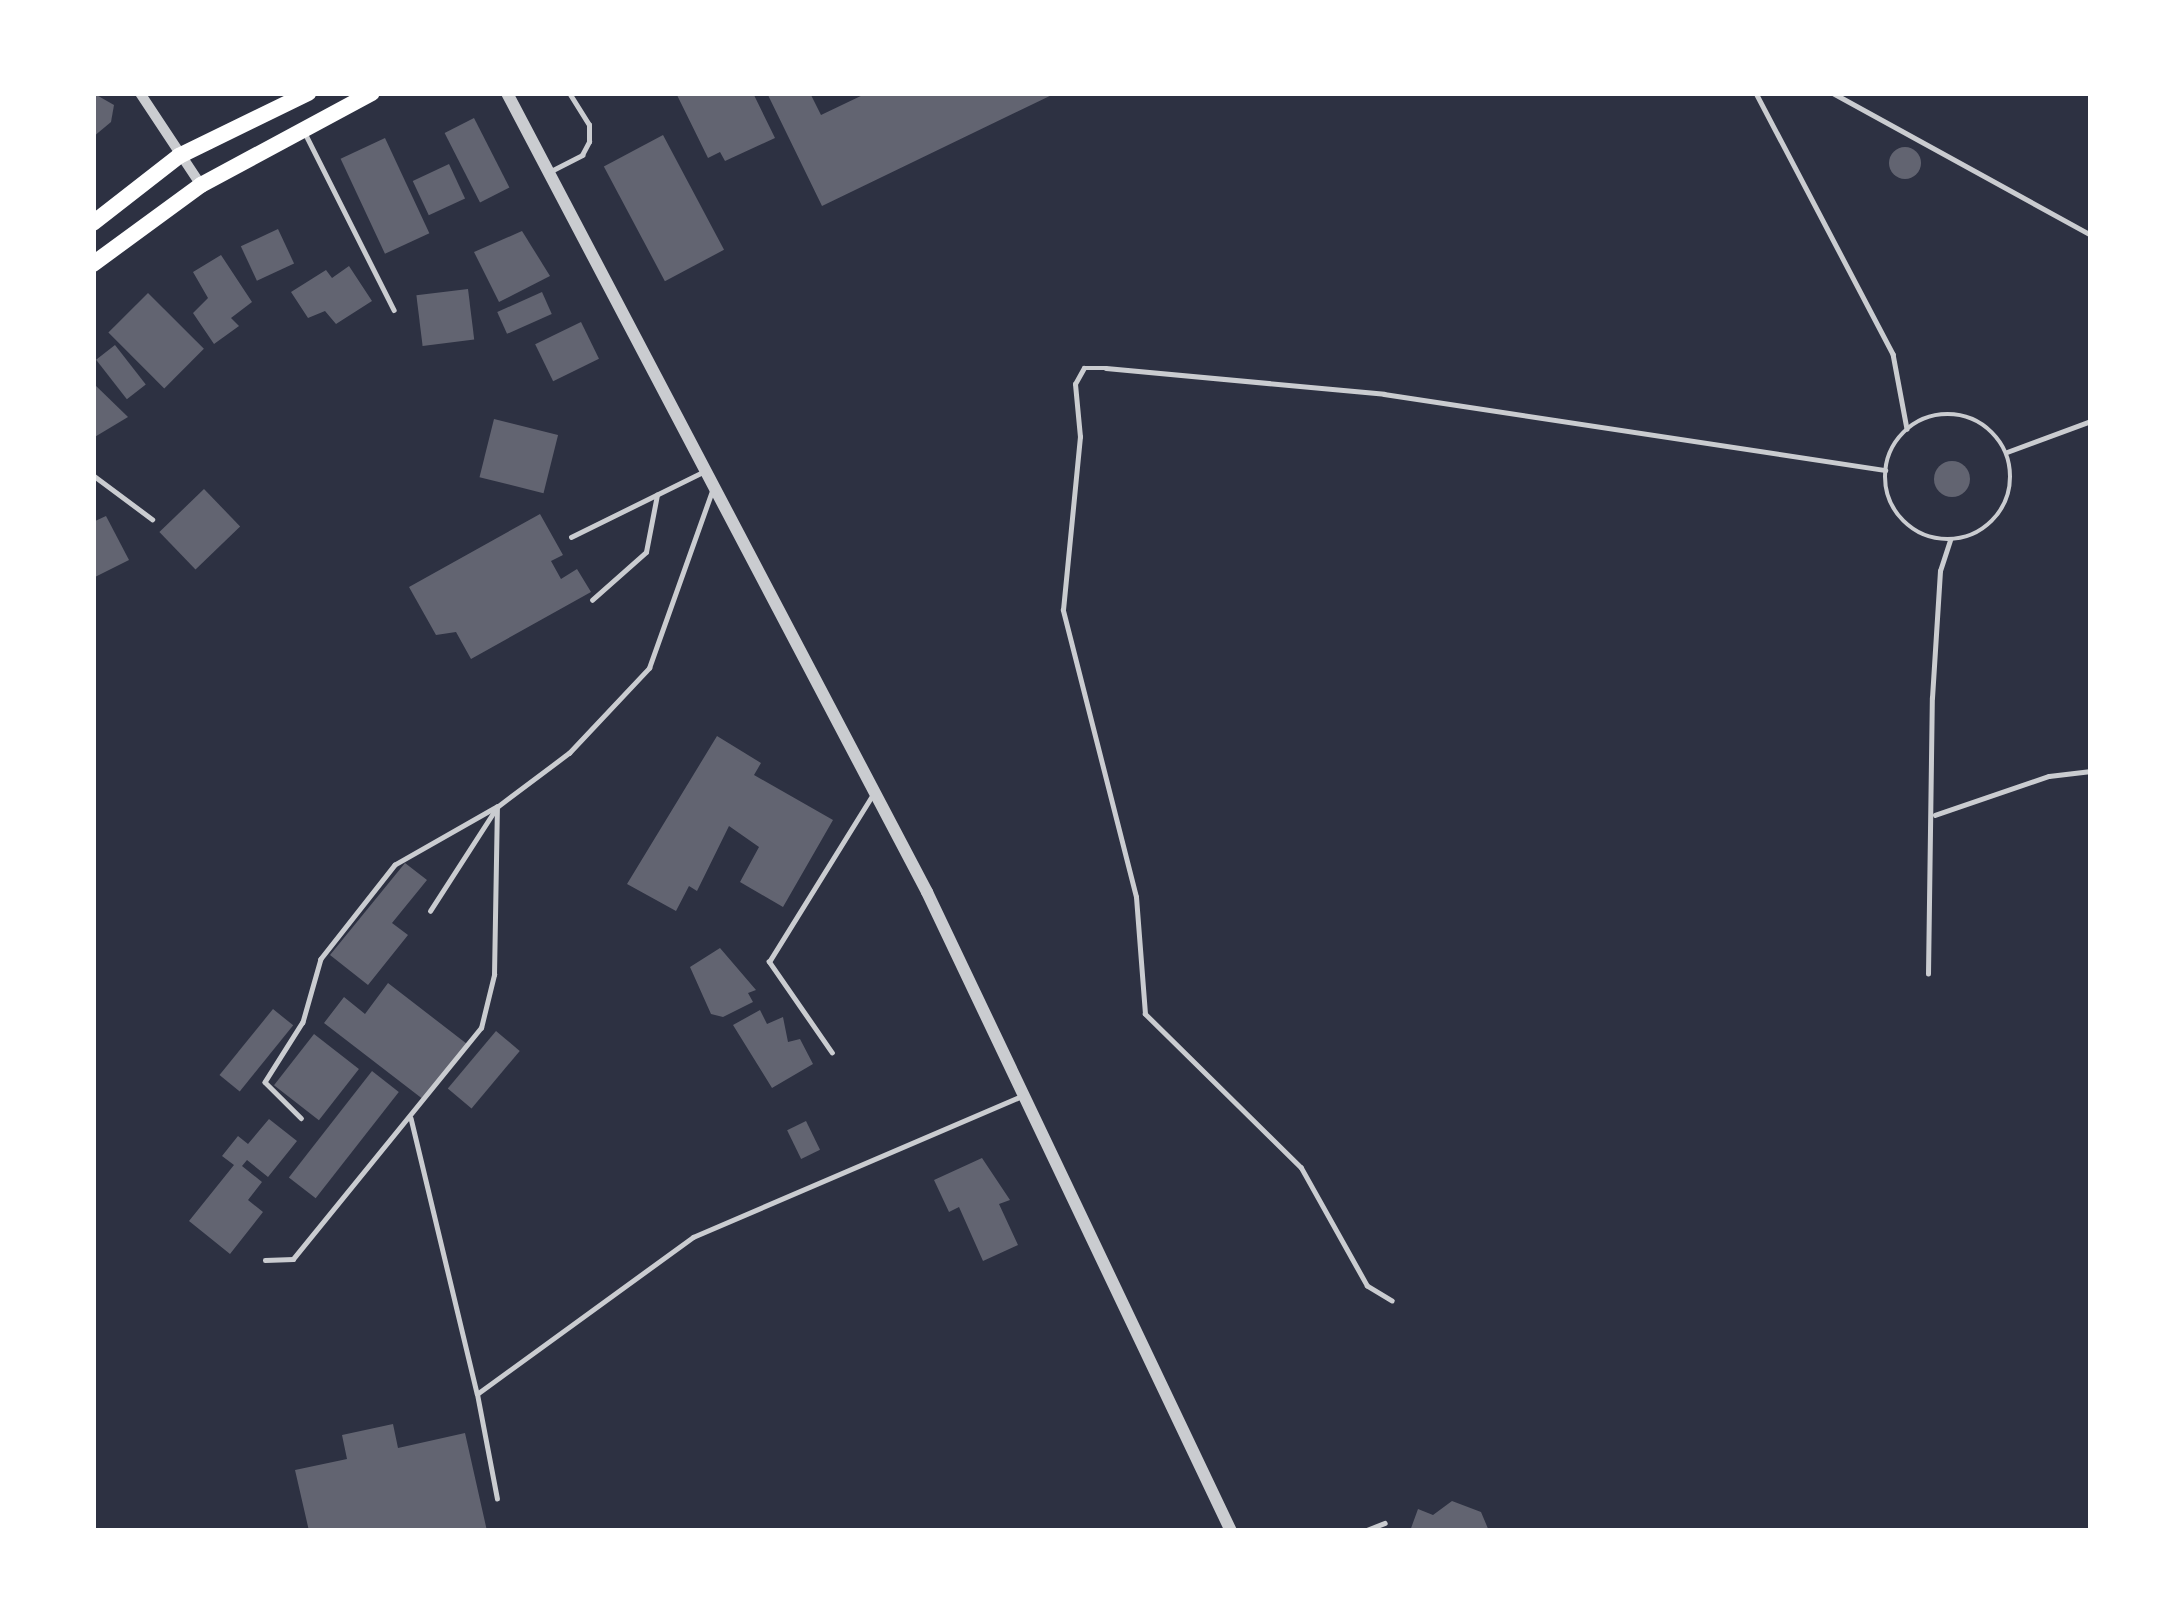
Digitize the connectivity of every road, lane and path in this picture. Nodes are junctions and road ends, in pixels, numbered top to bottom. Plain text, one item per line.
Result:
1 (140, 93) edge
2 (308, 93) edge
3 (372, 93) edge
4 (506, 93) edge
5 (569, 93) edge
6 (1756, 93) edge
7 (1833, 93) edge
8 (302, 128) junction
9 (178, 156) junction
10 (549, 172) junction
11 (201, 185) junction
12 (93, 223) edge
13 (2091, 235) edge
14 (93, 264) edge
15 (394, 310) dead end
16 (2091, 421) edge
17 (1907, 429) junction
18 (2007, 452) junction
19 (1885, 470) junction
20 (93, 475) edge
21 (711, 476) junction
22 (657, 495) junction
23 (152, 519) dead end
24 (571, 538) dead end
25 (1950, 540) junction
26 (592, 600) dead end
27 (2091, 771) edge
28 (875, 792) junction
29 (497, 808) junction
30 (1934, 815) junction
31 (430, 911) dead end
32 (1928, 974) dead end
33 (832, 1053) dead end
34 (1024, 1095) junction
35 (301, 1118) dead end
36 (410, 1118) junction
37 (265, 1260) dead end
38 (1392, 1301) dead end
39 (477, 1394) junction
40 (497, 1498) dead end
41 (1385, 1523) dead end
42 (1231, 1531) edge
43 (1364, 1531) edge

1 - 9 street
2 - 9 highway
3 - 8 highway
4 - 10 street
5 - 10 lane
6 - 17 lane
7 - 13 lane
8 - 11 highway
8 - 15 lane
9 - 11 street
9 - 12 highway
10 - 21 street
11 - 14 highway
16 - 18 lane
17 - 18 lane
17 - 19 lane
18 - 25 lane
19 - 25 lane
19 - 38 lane
20 - 23 lane
21 - 22 lane
21 - 28 street
21 - 29 lane
22 - 24 lane
22 - 26 lane
25 - 30 lane
27 - 30 lane
28 - 33 lane
28 - 34 street
29 - 31 lane
29 - 35 lane
29 - 36 lane
30 - 32 lane
34 - 39 lane
34 - 42 street
36 - 37 lane
36 - 39 lane
39 - 40 lane
41 - 43 lane

